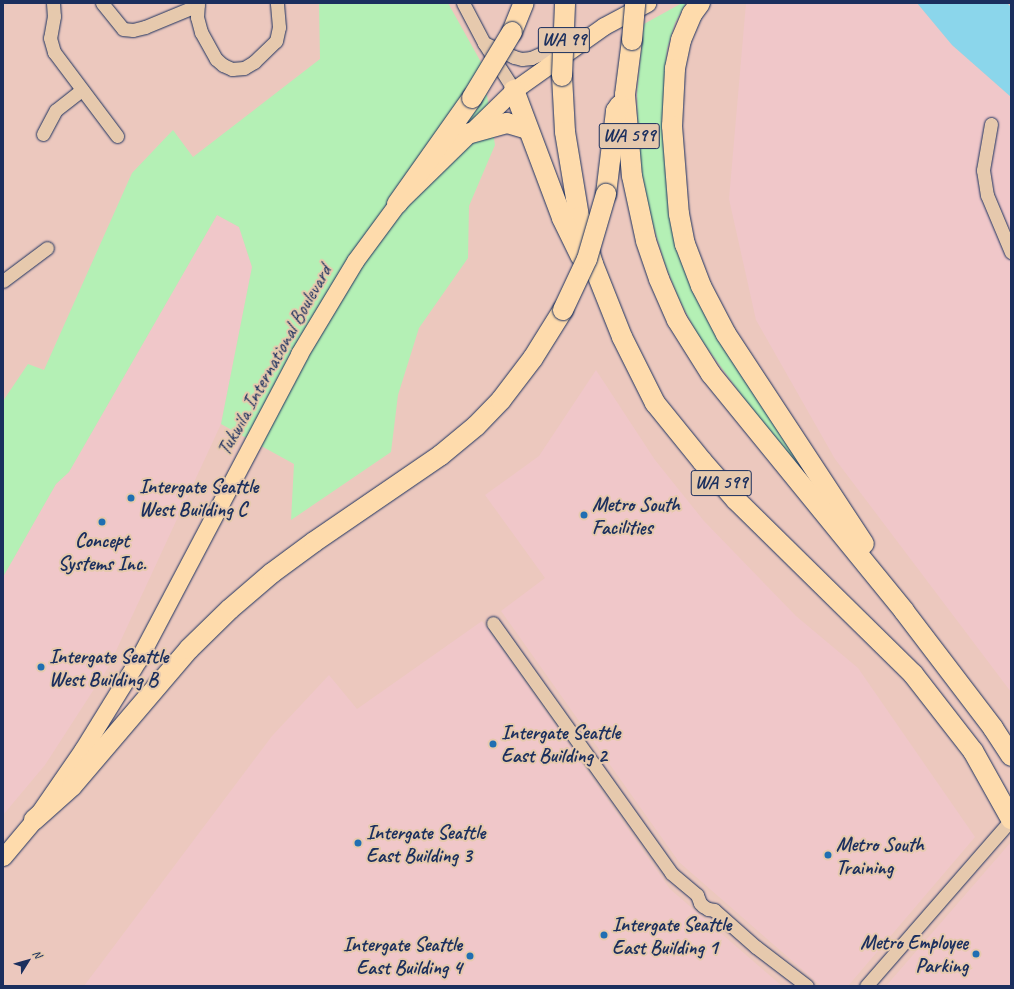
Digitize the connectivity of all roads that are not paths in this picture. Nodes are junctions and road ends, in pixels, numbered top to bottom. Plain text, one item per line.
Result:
1 (53, 3) edge
2 (102, 3) edge
3 (277, 3) edge
4 (463, 3) edge
5 (524, 3) edge
6 (565, 3) edge
7 (635, 3) edge
8 (647, 3) edge
9 (700, 3) edge
10 (198, 4) edge
11 (604, 26) junction
12 (484, 42) junction
13 (562, 76) joint
14 (82, 90) junction
15 (514, 90) junction
16 (625, 96) junction
17 (991, 124) dead end
18 (528, 129) junction
19 (42, 134) dead end
20 (467, 134) junction
21 (117, 136) dead end
22 (397, 204) junction
23 (47, 248) dead end
24 (1011, 252) edge
25 (3, 281) edge
26 (622, 338) junction
27 (904, 610) junction
28 (493, 623) dead end
29 (1011, 756) edge
30 (34, 820) junction
31 (1011, 820) edge
32 (3, 857) edge
33 (807, 986) edge
34 (866, 986) edge

1 - 14 street
2 - 10 street
3 - 10 street
4 - 12 street
5 - 22 highway, bridge
6 - 13 highway, WA 99, bridge
7 - 16 highway, WA 599, bridge
8 - 11 main road, Tukwila International Boulevard
9 - 27 highway
11 - 12 street
11 - 15 main road, Tukwila International Boulevard
12 - 15 street
13 - 26 highway, WA 599
14 - 19 street
14 - 21 street
15 - 18 highway
15 - 20 main road, Tukwila International Boulevard
16 - 27 highway, WA 599
16 - 30 highway, bridge
17 - 24 street
18 - 20 highway
18 - 26 highway
20 - 22 main road, Tukwila International Boulevard
22 - 30 main road, Tukwila International Boulevard
23 - 25 street
26 - 31 highway, WA 599
27 - 29 highway, WA 599
28 - 33 street
30 - 32 main road, Tukwila International Boulevard
31 - 34 street

